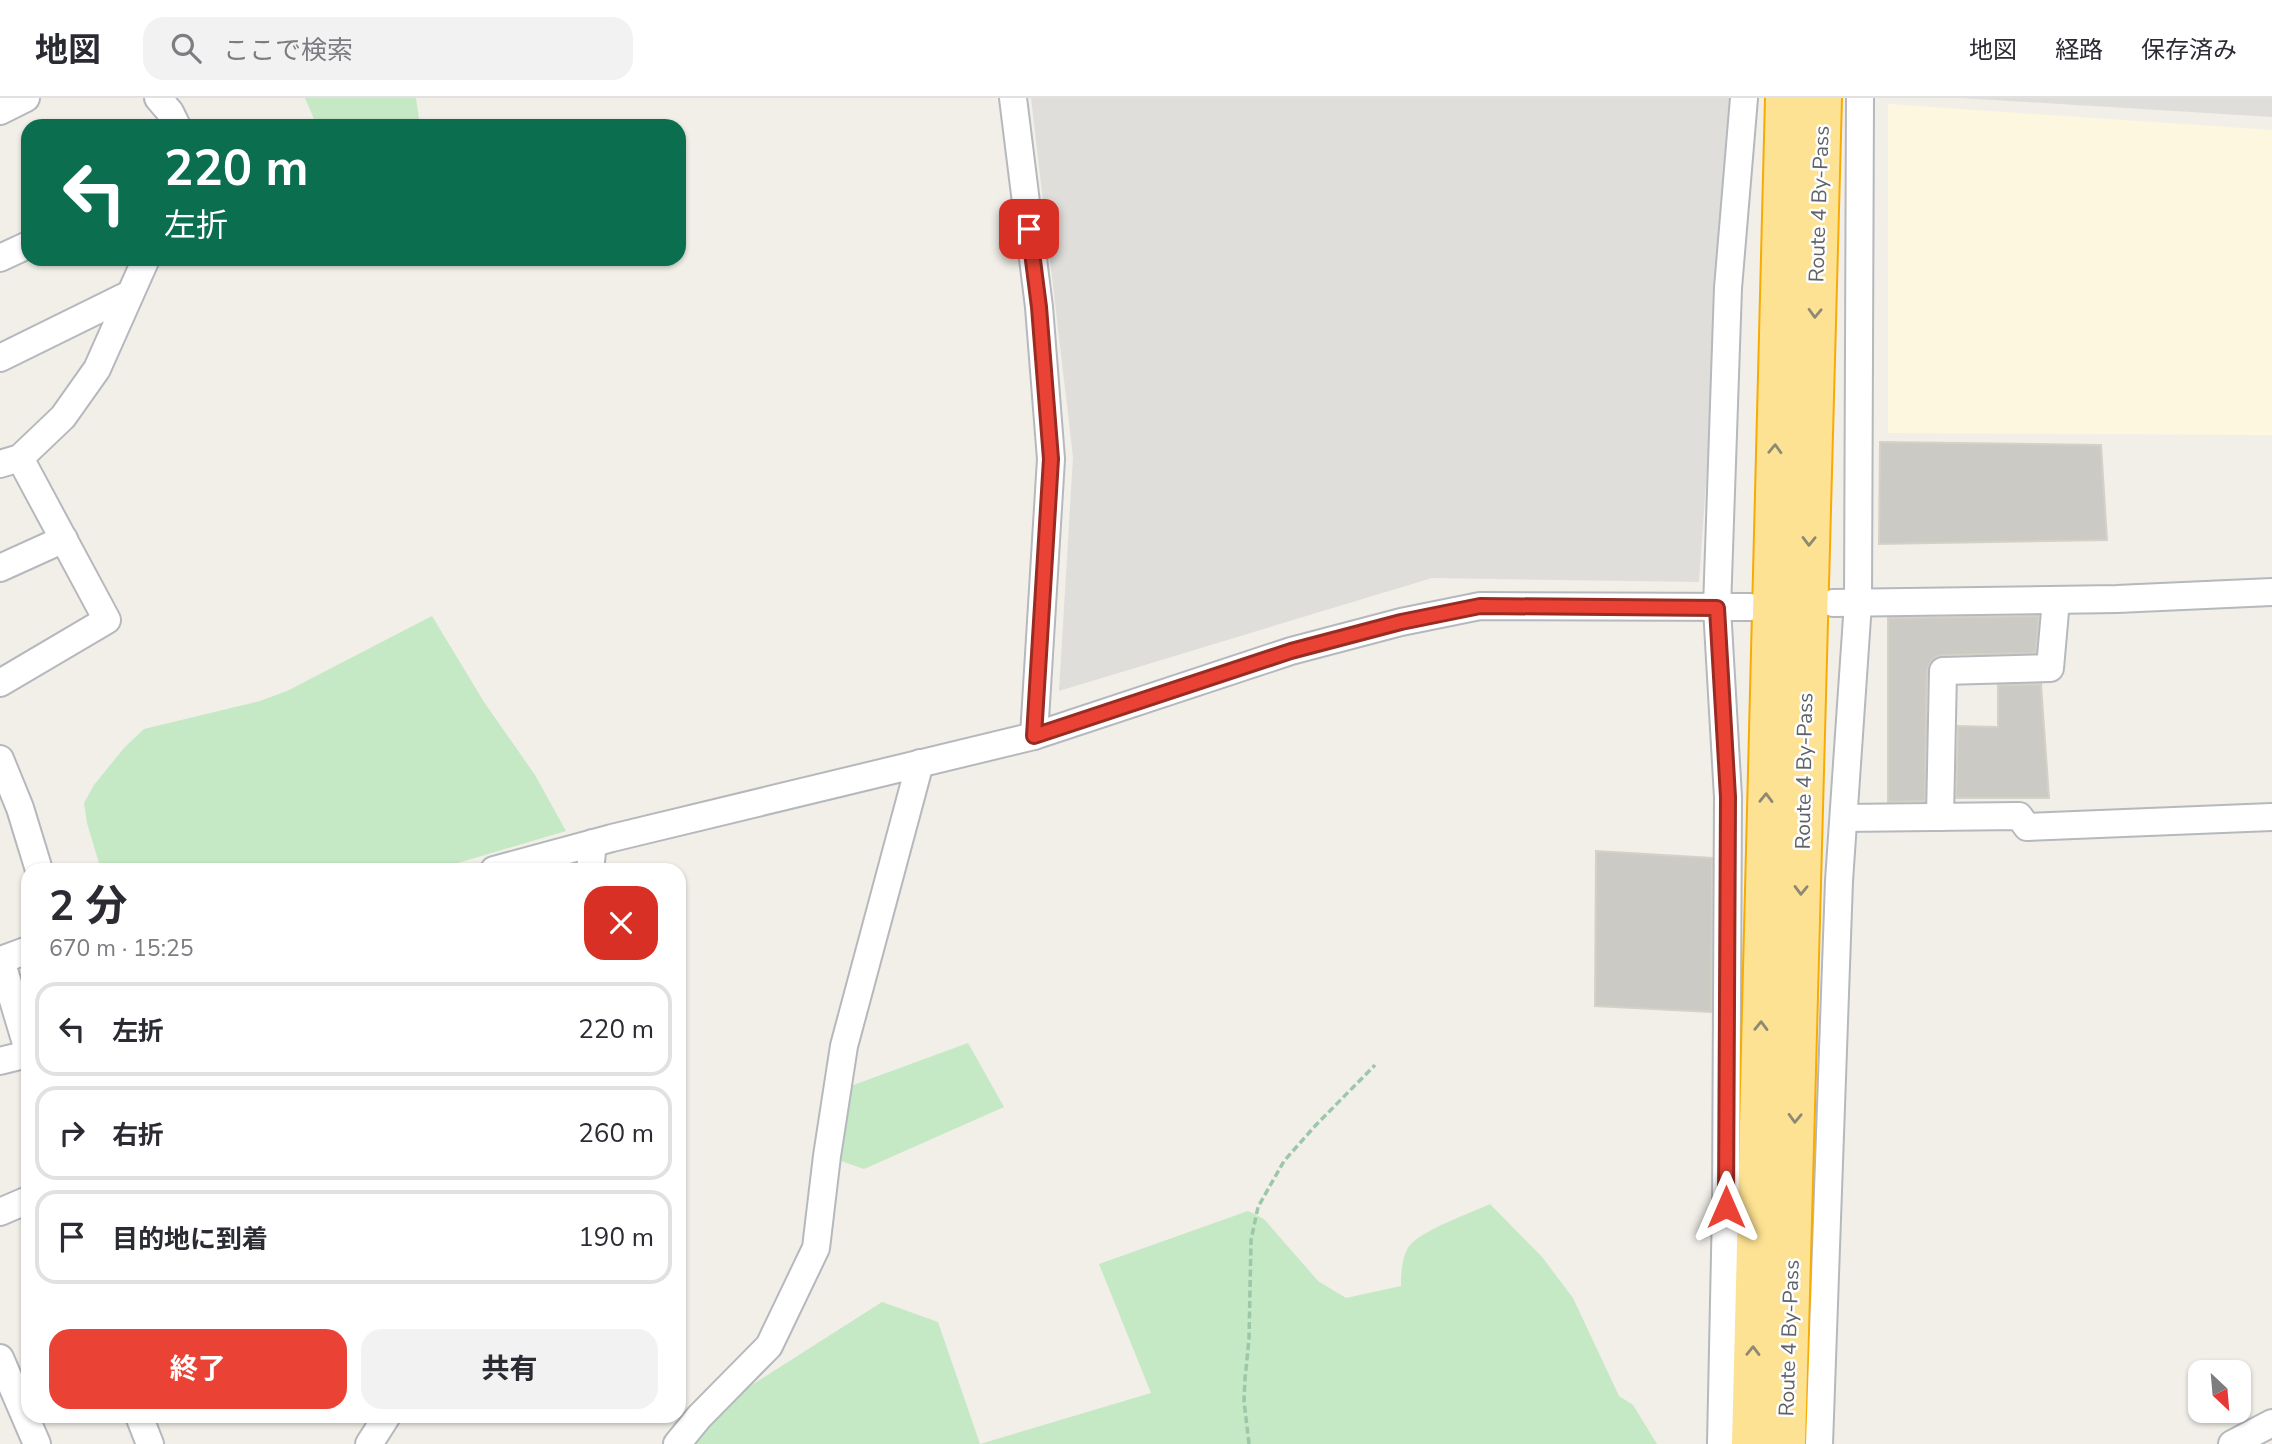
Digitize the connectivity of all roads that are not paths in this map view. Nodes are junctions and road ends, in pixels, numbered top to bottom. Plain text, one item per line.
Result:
1 (26, 98) edge
2 (158, 98) edge
3 (1013, 98) edge
4 (1744, 98) edge
5 (1785, 98) edge
6 (1822, 98) edge
7 (1860, 98) edge
8 (0, 111) edge
9 (174, 119) edge
10 (21, 248) edge
11 (0, 258) edge
12 (143, 266) edge
13 (130, 295) junction
14 (0, 358) edge
15 (10, 461) edge
16 (64, 539) junction
17 (0, 568) edge
18 (2272, 592) edge
19 (2056, 600) junction
20 (1845, 603) junction
21 (1749, 607) dead end
22 (1717, 608) junction
23 (0, 683) edge
24 (1034, 736) junction
25 (0, 759) edge
26 (920, 763) junction
27 (10, 812) edge
28 (1940, 817) junction
29 (2272, 817) edge
30 (1843, 818) junction
31 (593, 843) junction
32 (36, 863) edge
33 (520, 863) edge
34 (591, 863) edge
35 (21, 953) edge
36 (1, 960) edge
37 (21, 1028) edge
38 (21, 1054) edge
39 (0, 1061) edge
40 (21, 1203) edge
41 (1741, 1208) junction
42 (0, 1212) edge
43 (0, 1358) edge
44 (1737, 1393) junction
45 (21, 1407) edge
46 (28, 1423) edge
47 (142, 1423) edge
48 (382, 1423) edge
49 (2272, 1423) edge
50 (1792, 1443) edge
51 (37, 1444) edge
52 (150, 1444) edge
53 (369, 1444) edge
54 (677, 1444) edge
55 (1721, 1444) edge
56 (2232, 1444) edge

1 - 8 street
2 - 9 street
3 - 24 street
4 - 22 street
41 -> 5 highway, Route 4 By-Pass
6 -> 50 highway, Route 4 By-Pass
7 - 20 street
10 - 11 street
12 - 13 street
13 - 14 street
13 - 15 street
15 - 16 street
16 - 17 street
16 - 23 street
18 - 19 street
19 - 20 street
19 - 28 street
20 - 30 street
21 - 22 street
22 - 24 street
22 - 41 street
24 - 26 street
25 - 27 street
26 - 31 street
26 - 54 street
27 - 32 street
28 - 29 street
28 - 30 street
30 - 50 street
31 - 33 street
31 - 34 street
35 - 36 street
36 - 37 street
38 - 39 street
40 - 42 street
41 - 44 highway, Route 4 By-Pass
43 - 45 street
44 - 50 highway, Route 4 By-Pass
44 - 55 street
46 - 51 street
47 - 52 street
48 - 53 street
49 - 56 street

